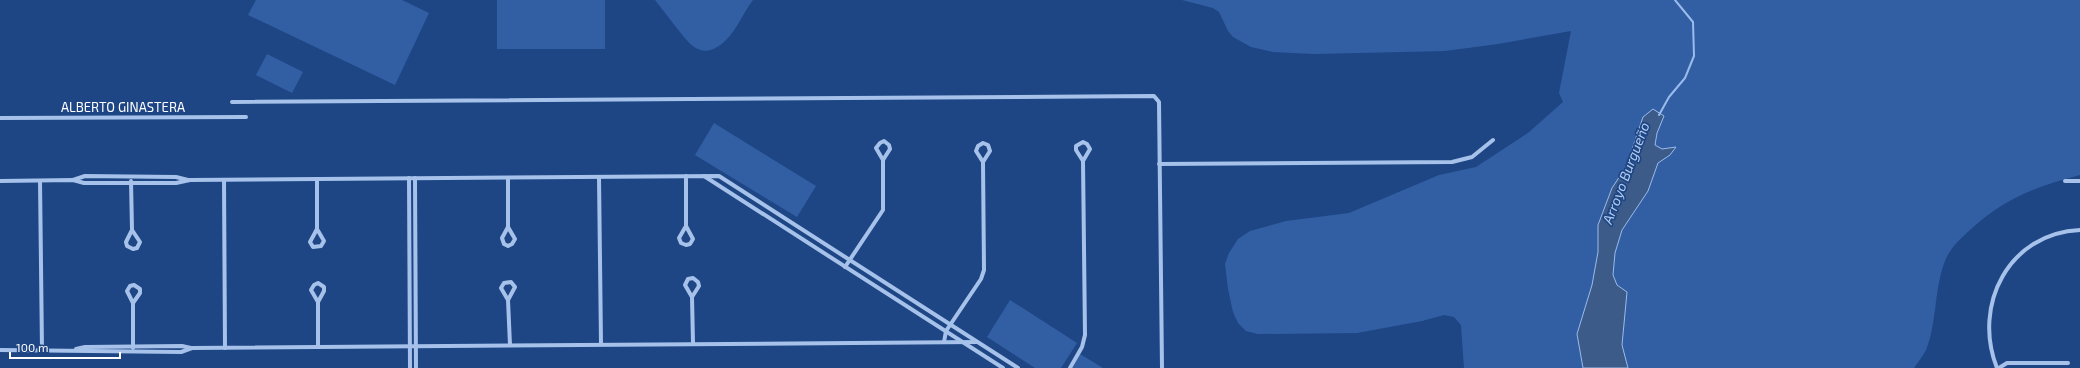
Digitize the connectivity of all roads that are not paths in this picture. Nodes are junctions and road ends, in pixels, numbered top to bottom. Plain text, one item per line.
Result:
1 (232, 102) dead end
2 (246, 117) dead end
3 (0, 118) edge
4 (1493, 140) dead end
5 (883, 160) dead end
6 (1083, 161) dead end
7 (983, 162) dead end
8 (1160, 164) junction
9 (131, 176) junction
10 (686, 176) junction
11 (704, 176) junction
12 (599, 177) junction
13 (409, 178) junction
14 (415, 178) junction
15 (508, 178) junction
16 (317, 179) junction
17 (40, 180) junction
18 (73, 180) junction
19 (190, 180) junction
20 (224, 180) junction
21 (0, 181) edge
22 (2065, 181) dead end
23 (2080, 181) edge
24 (131, 183) junction
25 (686, 226) dead end
26 (508, 227) dead end
27 (317, 229) dead end
28 (132, 230) dead end
29 (2080, 230) edge
30 (850, 260) junction
31 (845, 267) junction
32 (692, 297) dead end
33 (508, 300) dead end
34 (318, 302) dead end
35 (133, 304) dead end
36 (950, 324) junction
37 (946, 331) junction
38 (944, 342) junction
39 (963, 342) junction
40 (978, 342) junction
41 (693, 343) junction
42 (601, 344) junction
43 (416, 345) junction
44 (510, 345) junction
45 (133, 346) junction
46 (410, 346) junction
47 (318, 347) junction
48 (192, 348) junction
49 (225, 348) junction
50 (0, 350) edge
51 (42, 350) junction
52 (76, 350) junction
53 (133, 352) junction
54 (2068, 363) dead end
55 (410, 368) edge
56 (416, 368) edge
57 (1004, 368) edge
58 (1018, 368) edge
59 (1070, 368) edge
60 (1162, 368) edge
61 (1998, 368) edge

1 - 8 street
2 - 3 street, ALBERTO GINASTERA
4 - 8 street
5 - 30 street
6 - 59 street
7 - 36 street
8 - 60 street
9 - 18 street
9 - 19 street
9 - 24 street
10 - 11 street
10 - 12 street
10 - 25 street
11 - 30 street
11 - 31 street
12 - 15 street
12 - 42 street
13 - 14 street
13 - 16 street
13 - 46 street
14 - 15 street
14 - 43 street
15 - 26 street
16 - 20 street
16 - 27 street
17 - 18 street
17 - 21 street
17 - 51 street
18 - 24 street
19 - 20 street
19 - 24 street
20 - 49 street
22 - 23 street
24 - 28 street
29 - 61 street
30 - 31 street
30 - 36 street
31 - 37 street
32 - 41 street
33 - 44 street
34 - 47 street
35 - 45 street
36 - 37 street
36 - 40 street
37 - 38 street
37 - 39 street
38 - 39 street
38 - 41 street
39 - 40 street
39 - 57 street
40 - 58 street
41 - 42 street
42 - 44 street
43 - 44 street
43 - 46 street
43 - 56 street
45 - 48 street
45 - 52 street
45 - 53 street
46 - 47 street
46 - 55 street
47 - 49 street
48 - 49 street
48 - 53 street
50 - 51 street
51 - 52 street
52 - 53 street
54 - 61 street

